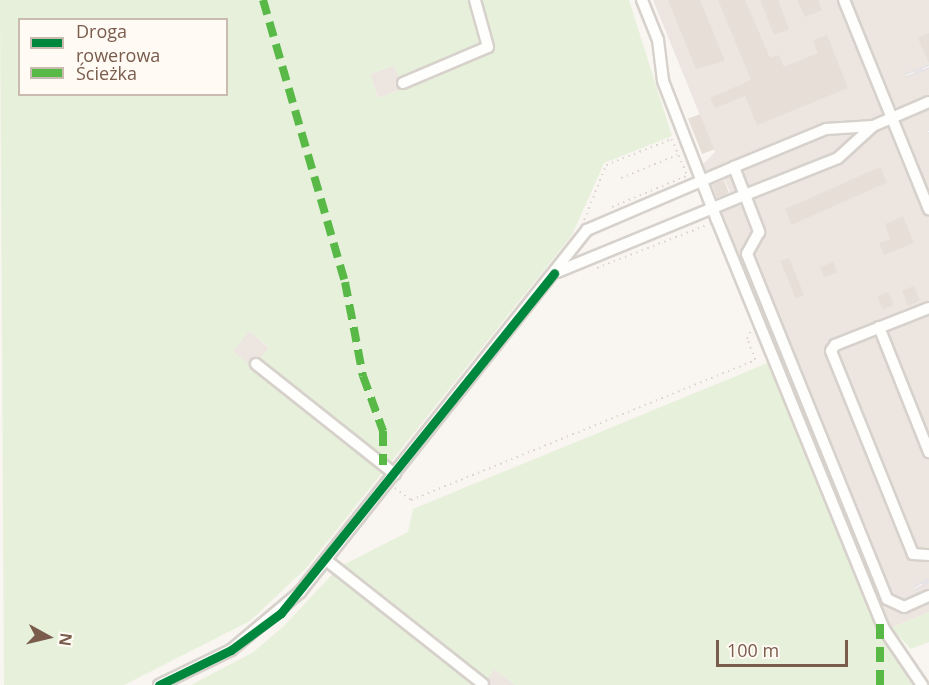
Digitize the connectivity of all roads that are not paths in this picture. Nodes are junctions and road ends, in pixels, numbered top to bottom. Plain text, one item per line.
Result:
1 (475, 0) edge
2 (642, 0) edge
3 (844, 0) edge
4 (403, 83) dead end
5 (929, 102) edge
6 (892, 117) junction
7 (873, 126) junction
8 (734, 166) junction
9 (694, 181) junction
10 (745, 195) junction
11 (929, 209) edge
12 (708, 210) junction
13 (554, 273) junction
14 (929, 308) edge
15 (879, 327) junction
16 (256, 364) dead end
17 (929, 452) edge
18 (394, 475) junction
19 (929, 555) edge
20 (326, 560) junction
21 (929, 597) edge
22 (483, 684) edge
23 (159, 685) edge
24 (922, 685) edge

1 - 4 street
2 - 9 street
3 - 6 street
5 - 6 street
6 - 7 street
6 - 11 street
7 - 8 street
7 - 10 street
8 - 9 street
8 - 10 street
9 - 12 street
9 - 13 street
10 - 12 street
10 - 21 street
12 - 13 street
12 - 24 street
13 - 18 street
14 - 15 street
15 - 17 street
15 - 19 street
16 - 18 street
18 - 20 street
20 - 22 street
20 - 23 street

